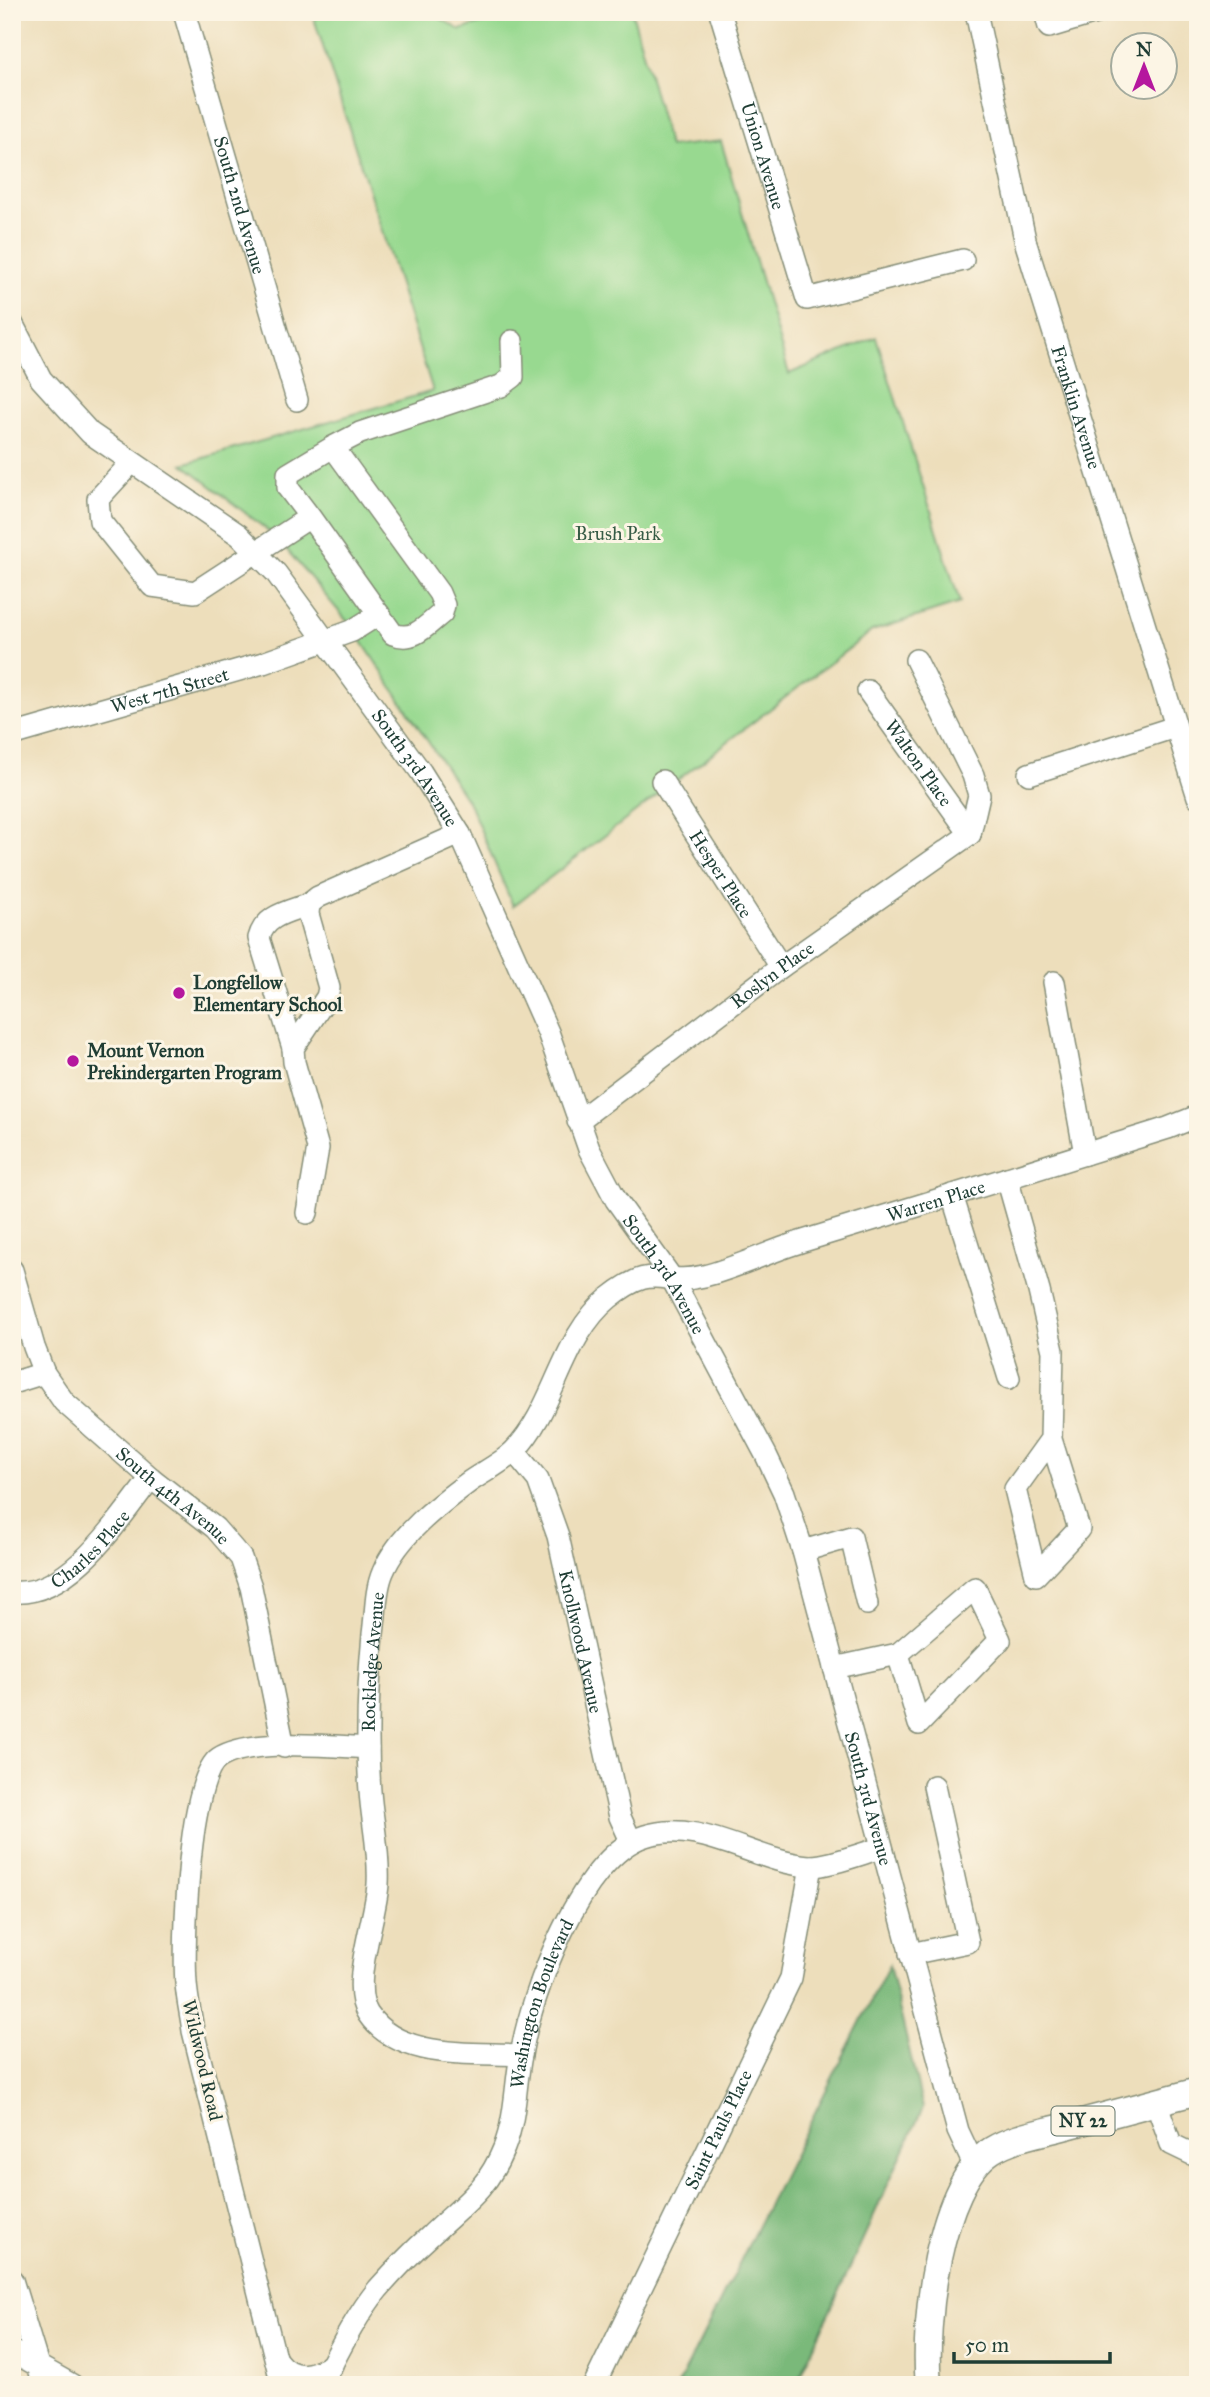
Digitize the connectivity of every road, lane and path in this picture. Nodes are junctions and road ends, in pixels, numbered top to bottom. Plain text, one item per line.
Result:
1 (184, 12) edge
2 (720, 12) edge
3 (976, 12) edge
4 (1045, 12) edge
5 (1099, 12) edge
6 (963, 260) dead end
7 (12, 323) edge
8 (513, 341) dead end
9 (296, 400) dead end
10 (334, 447) junction
11 (131, 463) junction
12 (310, 517) junction
13 (255, 552) junction
14 (379, 614) junction
15 (327, 641) junction
16 (916, 660) dead end
17 (869, 691) dead end
18 (1175, 727) junction
19 (12, 735) edge
20 (1029, 774) dead end
21 (662, 781) dead end
22 (1198, 797) edge
23 (460, 834) junction
24 (970, 834) junction
25 (309, 904) junction
26 (781, 967) junction
27 (1054, 982) dead end
28 (293, 1048) junction
29 (1198, 1116) edge
30 (578, 1121) junction
31 (1085, 1154) junction
32 (1007, 1178) junction
33 (951, 1195) junction
34 (307, 1213) dead end
35 (12, 1270) edge
36 (671, 1277) junction
37 (44, 1373) junction
38 (1009, 1378) dead end
39 (12, 1383) edge
40 (1051, 1439) junction
41 (514, 1451) junction
42 (151, 1478) junction
43 (803, 1552) junction
44 (12, 1592) edge
45 (867, 1604) dead end
46 (898, 1654) junction
47 (834, 1668) junction
48 (284, 1747) junction
49 (368, 1748) junction
50 (934, 1786) dead end
51 (631, 1841) junction
52 (881, 1848) junction
53 (811, 1866) junction
54 (910, 1954) junction
55 (521, 2055) junction
56 (1198, 2091) edge
57 (1156, 2102) junction
58 (1198, 2157) edge
59 (974, 2165) junction
60 (12, 2280) edge
61 (12, 2351) edge
62 (277, 2361) junction
63 (332, 2365) junction
64 (42, 2375) edge
65 (72, 2385) edge
66 (282, 2385) edge
67 (321, 2385) edge
68 (594, 2385) edge
69 (929, 2385) edge

1 - 9 street, South 2nd Avenue
2 - 6 street, Union Avenue
3 - 18 street, Franklin Avenue
4 - 5 street
7 - 11 street, South 3rd Avenue
8 - 10 street
10 - 12 street
10 - 14 street
11 - 13 street, South 3rd Avenue
11 - 13 street
12 - 13 street
12 - 14 street
13 - 15 street, South 3rd Avenue
14 - 15 street, West 7th Street
15 - 19 street, West 7th Street
15 - 23 street, South 3rd Avenue
16 - 24 street
17 - 24 street, Walton Place
18 - 20 street
18 - 22 street, Franklin Avenue
21 - 26 street, Hesper Place
23 - 25 street
23 - 30 street, South 3rd Avenue
24 - 26 street, Roslyn Place
25 - 28 street
25 - 28 street
26 - 30 street, Roslyn Place
27 - 31 street
28 - 34 street
29 - 31 street, Warren Place
30 - 36 street, South 3rd Avenue
31 - 32 street, Warren Place
32 - 33 street, Warren Place
32 - 40 street
33 - 36 street, Warren Place
33 - 38 street
35 - 37 street, South 4th Avenue
36 - 41 street, Rockledge Avenue
36 - 43 street, South 3rd Avenue
37 - 39 street
37 - 42 street, South 4th Avenue
40 - 40 street
41 - 49 street, Rockledge Avenue
41 - 51 street, Knollwood Avenue
42 - 44 street, Charles Place
42 - 48 street, South 4th Avenue
43 - 45 street
43 - 47 street, South 3rd Avenue
46 - 46 street
46 - 47 street
47 - 52 street, South 3rd Avenue
48 - 49 street, Wildwood Road
48 - 62 street, Wildwood Road
49 - 55 street, Rockledge Avenue
50 - 54 street
51 - 53 street, Washington Boulevard
51 - 55 street, Washington Boulevard
52 - 53 street, Washington Boulevard
52 - 54 street, South 3rd Avenue
53 - 68 street, Saint Pauls Place
54 - 59 street, South 3rd Avenue
55 - 63 street, Washington Boulevard
56 - 57 main road, NY 22
57 - 58 street
57 - 59 main road, NY 22
59 - 69 main road
60 - 64 street
61 - 64 street
62 - 63 street
62 - 66 street, Wildwood Road
63 - 67 street, Washington Boulevard
64 - 65 street

